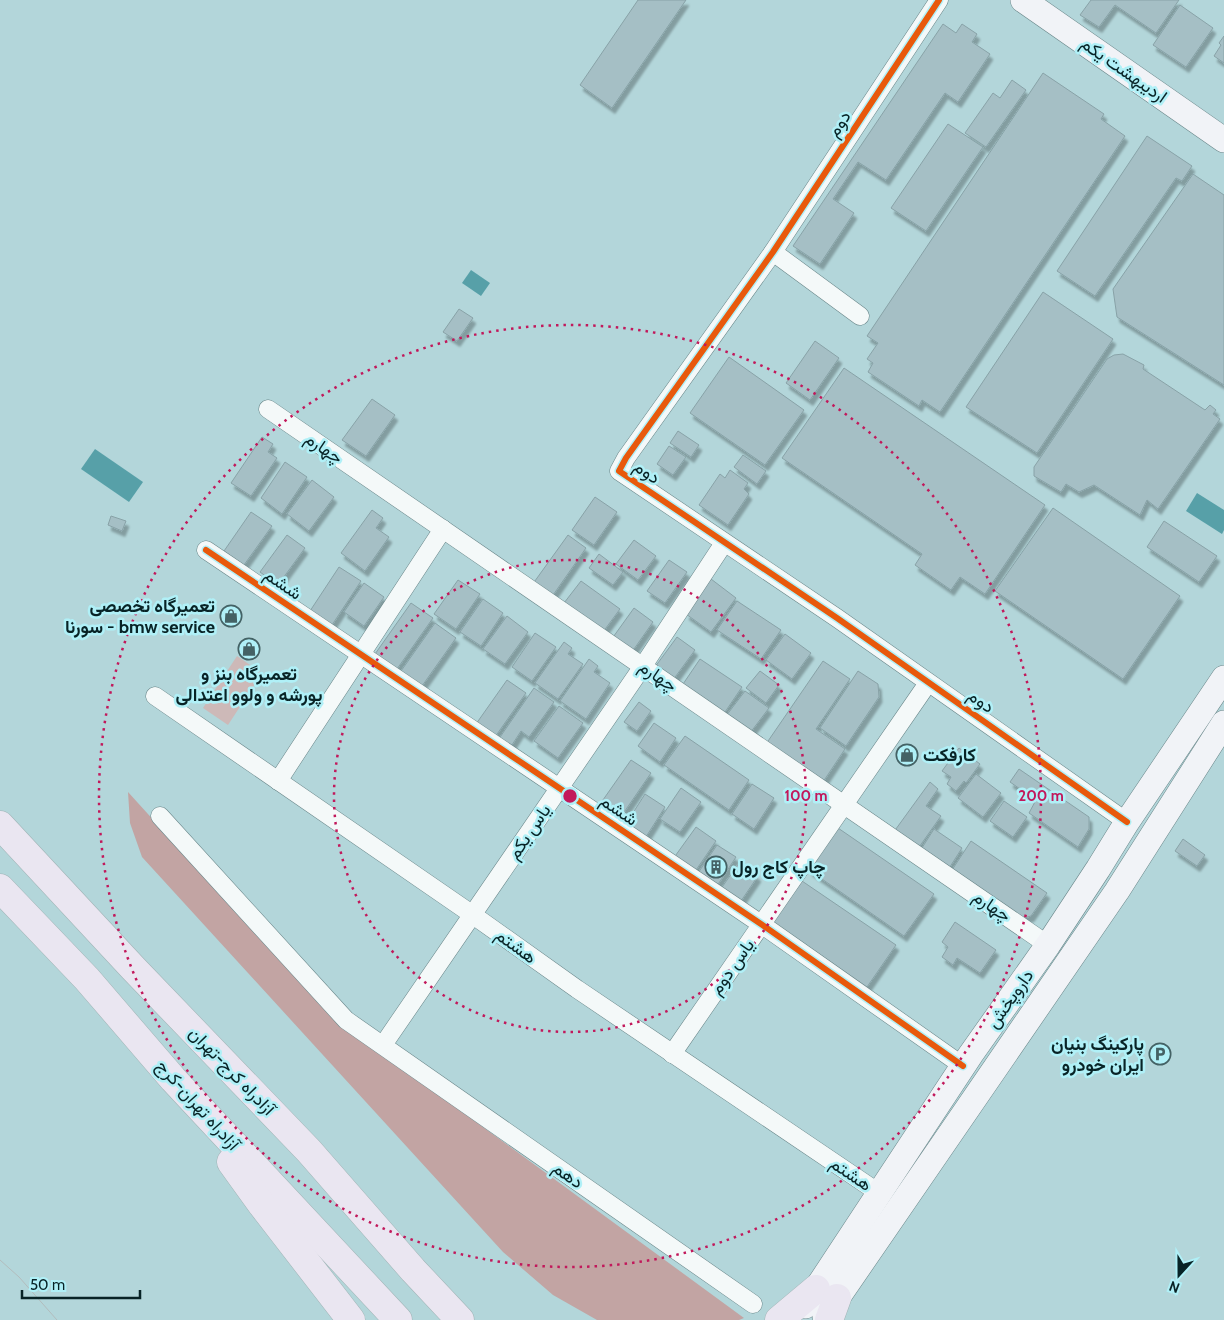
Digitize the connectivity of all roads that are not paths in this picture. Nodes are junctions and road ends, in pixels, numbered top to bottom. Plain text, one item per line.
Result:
1 (939, 0) edge
2 (1023, 0) edge
3 (1224, 140) edge
4 (773, 252) junction
5 (860, 316) dead end
6 (268, 409) dead end
7 (444, 529) junction
8 (724, 543) junction
9 (206, 550) dead end
10 (361, 654) junction
11 (643, 666) junction
12 (928, 683) junction
13 (1220, 692) edge
14 (155, 696) dead end
15 (1224, 723) edge
16 (278, 781) junction
17 (559, 787) junction
18 (844, 804) junction
19 (160, 816) dead end
20 (1127, 822) junction
21 (0, 825) edge
22 (1098, 869) junction
23 (0, 888) edge
24 (1117, 891) junction
25 (473, 915) junction
26 (761, 924) junction
27 (1048, 944) junction
28 (383, 1045) junction
29 (672, 1054) junction
30 (963, 1066) junction
31 (174, 1078) junction
32 (879, 1193) junction
33 (413, 1270) junction
34 (828, 1302) edge
35 (754, 1304) dead end
36 (351, 1320) edge
37 (398, 1320) edge
38 (460, 1320) edge
39 (476, 1320) edge
40 (779, 1320) edge
41 (796, 1320) edge
42 (822, 1320) edge

1 - 4 street, دوم
2 - 3 street, اردیبهشت یکم
4 - 5 street
4 - 8 street, دوم
6 - 7 street, چهارم
7 - 10 street
7 - 11 street, چهارم
8 - 11 street, یاس یکم
8 - 12 street, دوم
9 - 10 street, ششم
10 - 16 street
10 - 17 street, ششم
11 - 17 street, یاس یکم
11 - 18 street, چهارم
12 - 18 street, یاس دوم
12 - 20 street, دوم
13 - 20 street, داروپخش
14 - 16 street, هشتم
15 - 24 street, داروپخش
16 - 25 street, هشتم
17 - 25 street, یاس یکم
17 - 26 street, ششم
18 - 26 street, یاس دوم
18 - 27 street, چهارم
19 - 28 street, دهم
20 - 22 street, داروپخش
21 - 33 highway, آزادراه کرج-تهران
22 - 24 street
22 - 27 street, داروپخش
23 - 31 highway, آزادراه تهران-کرج
24 - 34 street, داروپخش
25 - 28 street, یاس یکم
25 - 29 street, هشتم
26 - 29 street, یاس دوم
26 - 30 street, ششم
27 - 30 street, داروپخش
28 - 35 street, دهم
29 - 32 street, هشتم
30 - 32 street, داروپخش
31 - 36 highway
31 - 37 highway, آزادراه تهران-کرج
32 - 34 street, داروپخش
33 - 38 highway, آزادراه کرج-تهران
33 - 39 highway
34 - 40 highway
34 - 41 street, داروپخش
34 - 42 street, داروپخش

